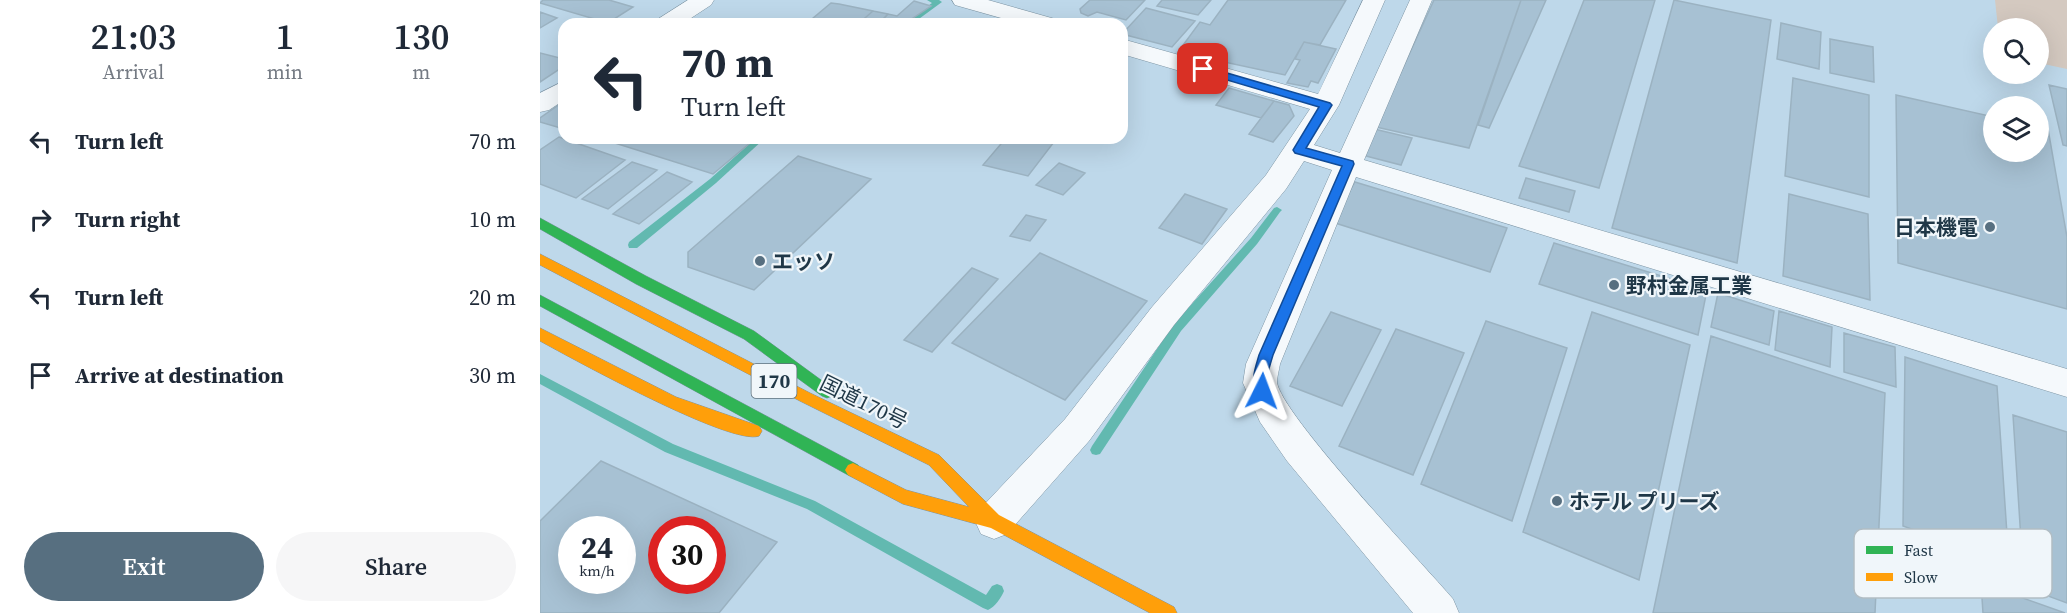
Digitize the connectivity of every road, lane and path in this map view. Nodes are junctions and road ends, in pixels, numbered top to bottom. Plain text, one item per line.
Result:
1 (703, 0) edge
2 (963, 0) edge
3 (1374, 0) edge
4 (1421, 0) edge
5 (675, 18) edge
6 (1026, 18) edge
7 (1128, 48) edge
8 (558, 92) edge
9 (540, 104) edge
10 (1326, 105) junction
11 (1299, 150) junction
12 (1348, 164) junction
13 (540, 223) edge
14 (540, 260) edge
15 (540, 300) edge
16 (540, 334) edge
17 (2067, 383) edge
18 (873, 429) junction
19 (800, 441) junction
20 (994, 521) junction
21 (1168, 613) edge
22 (1439, 613) edge

1 - 5 street
2 - 6 street
3 - 10 street
4 - 12 street
7 - 10 street
8 - 9 street
10 - 11 street
11 - 12 street
11 - 20 street
12 - 17 street
12 - 22 street
13 - 18 highway
14 - 18 highway, 国道170号 / 170
15 - 19 highway, 国道170号 / 170
16 - 19 highway
18 - 20 highway, 国道170号 / 170
19 - 20 highway, 国道170号 / 170
20 - 21 highway, 国道170号 / 170

